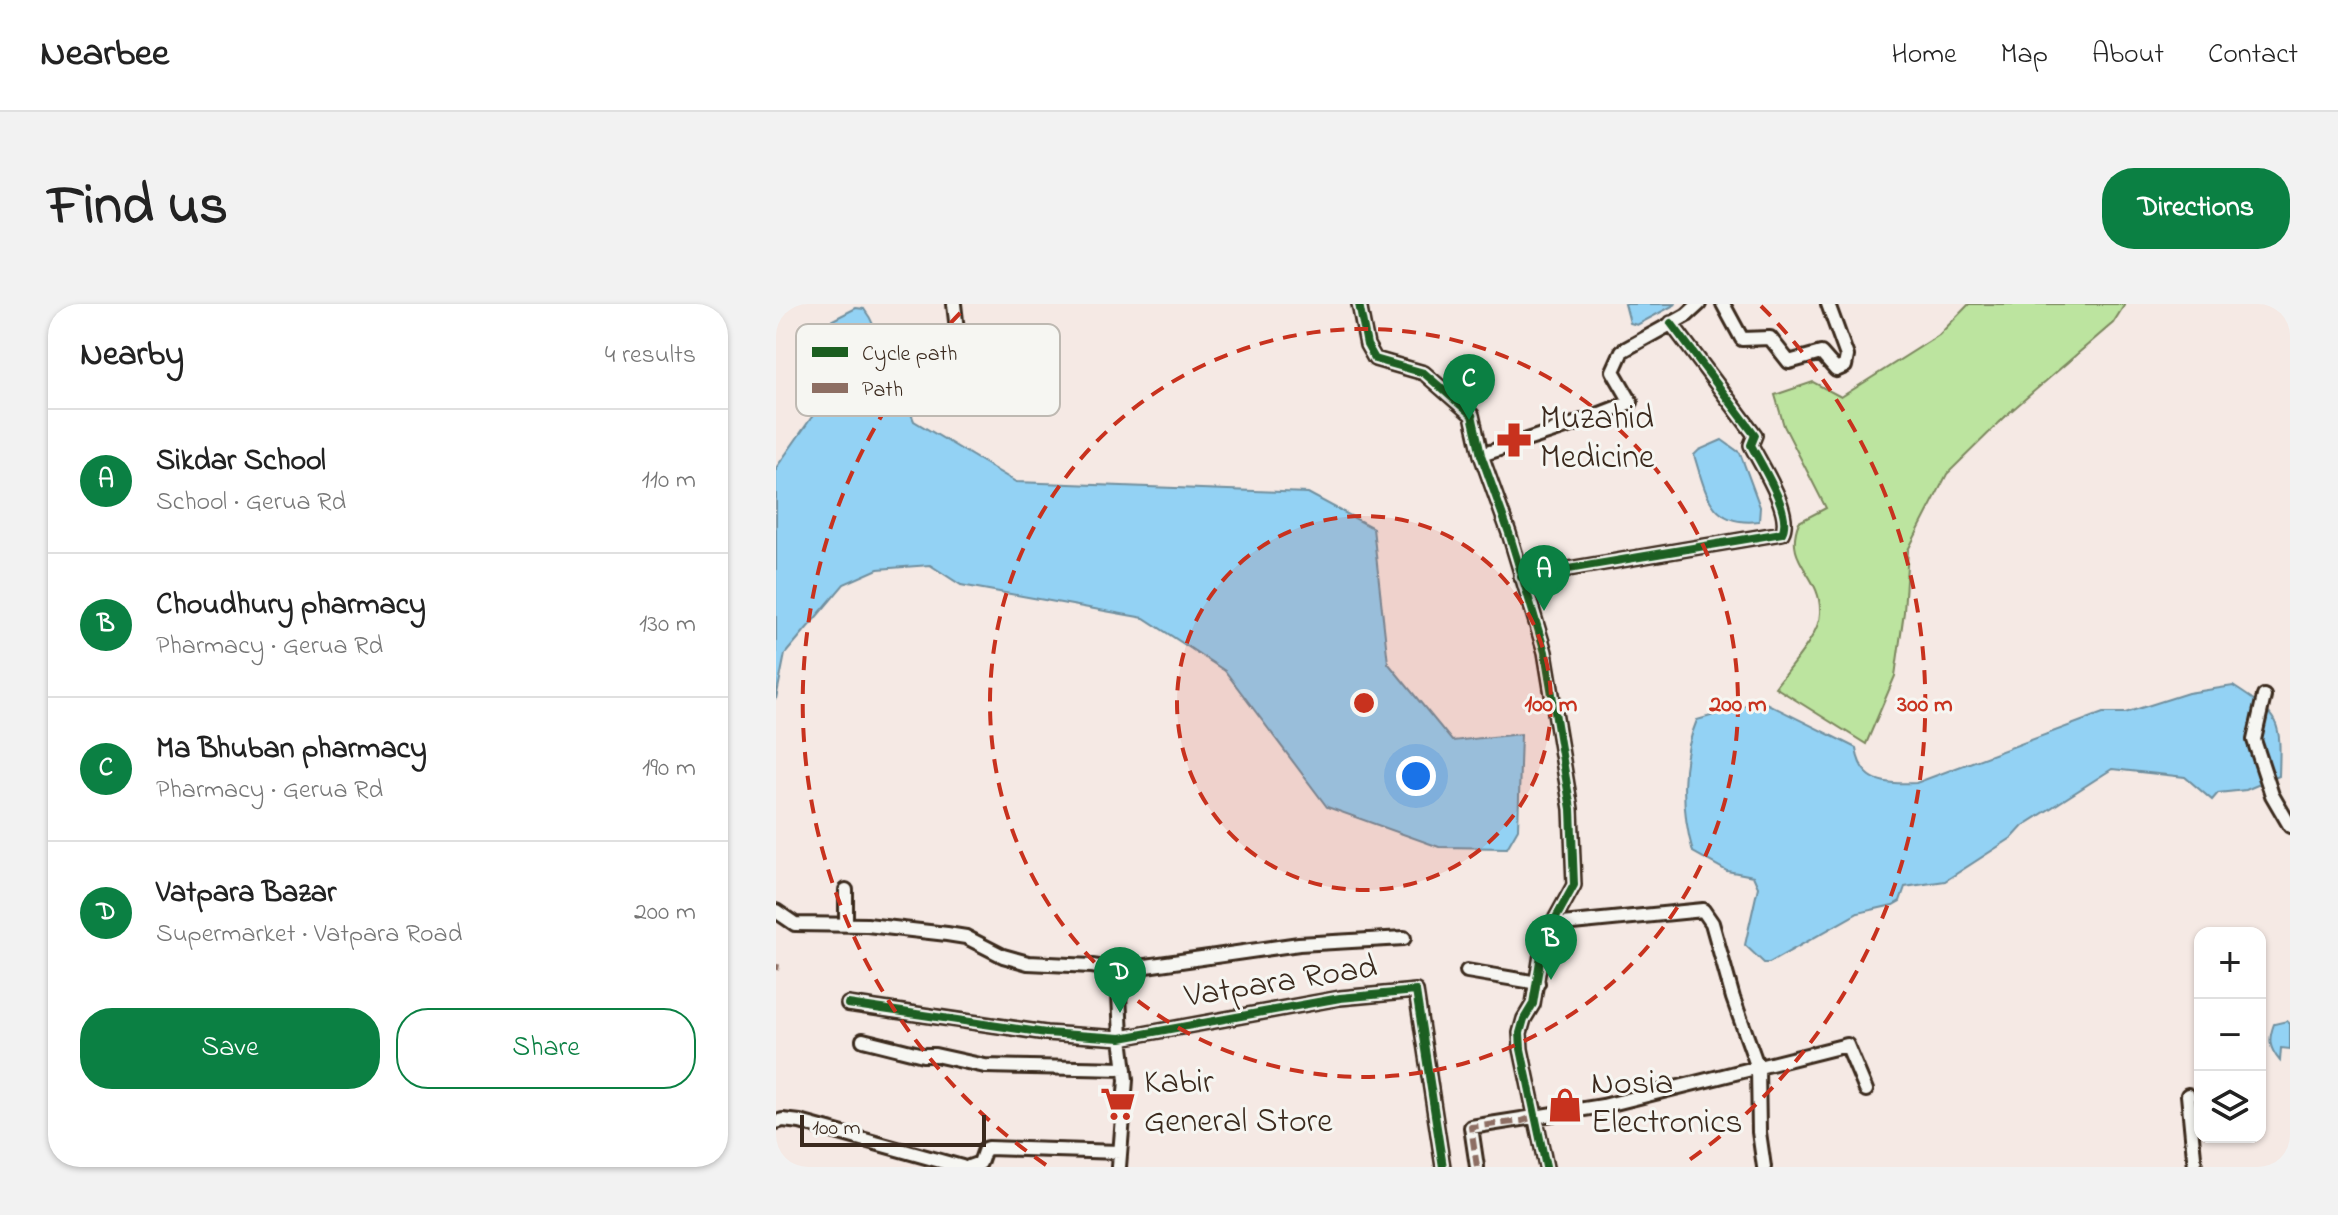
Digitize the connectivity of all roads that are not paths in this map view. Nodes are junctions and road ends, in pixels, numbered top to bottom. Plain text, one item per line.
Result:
1 (954, 304) edge
2 (1359, 304) edge
3 (1699, 304) edge
4 (1723, 304) edge
5 (1828, 304) edge
6 (1671, 323) junction
7 (956, 324) edge
8 (1481, 455) junction
9 (1521, 577) junction
10 (2264, 696) dead end
11 (2290, 826) edge
12 (846, 890) dead end
13 (776, 911) edge
14 (846, 924) junction
15 (1552, 925) junction
16 (1404, 938) dead end
17 (1118, 970) junction
18 (1467, 971) dead end
19 (1538, 983) junction
20 (848, 1004) dead end
21 (1121, 1038) junction
22 (863, 1040) dead end
23 (1758, 1068) junction
24 (1125, 1069) junction
25 (1866, 1090) dead end
26 (2188, 1095) dead end
27 (1536, 1116) junction
28 (776, 1122) edge
29 (1120, 1152) junction
30 (962, 1167) edge
31 (969, 1167) edge
32 (1119, 1167) edge
33 (1443, 1167) edge
34 (1477, 1167) edge
35 (1546, 1167) edge
36 (1764, 1167) edge
37 (2195, 1167) edge

1 - 7 street
2 - 8 street
3 - 6 street
4 - 5 street
6 - 8 street
6 - 9 street
8 - 9 street
9 - 15 street
10 - 11 street
12 - 14 street
13 - 14 street, Vatpara Road
14 - 17 street, Vatpara Road
15 - 19 street
15 - 23 street
16 - 17 street, Vatpara Road
17 - 21 street
18 - 19 street
19 - 27 street
20 - 21 street
21 - 24 street
21 - 33 street, Vatpara Road
22 - 24 street
23 - 25 street
23 - 27 street
23 - 36 street
24 - 29 street
26 - 37 street
27 - 34 street
27 - 35 street
28 - 30 street
29 - 31 street
29 - 32 street

